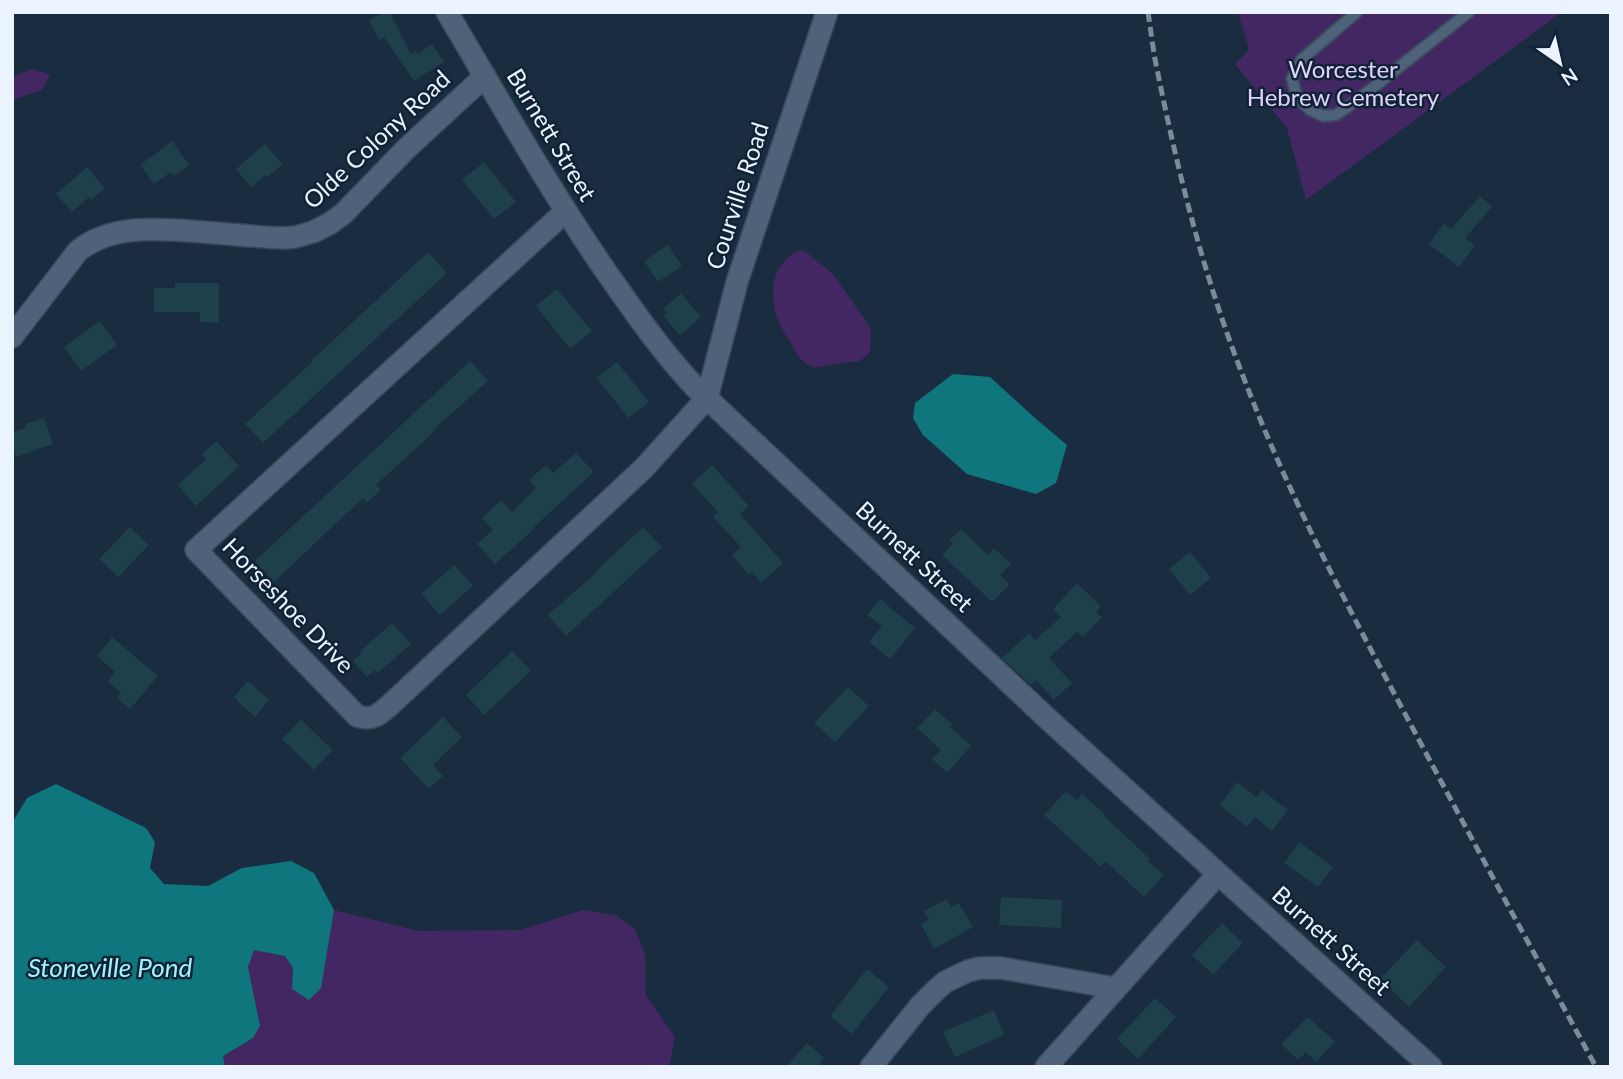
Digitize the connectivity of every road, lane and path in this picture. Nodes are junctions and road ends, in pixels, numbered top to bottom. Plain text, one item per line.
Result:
1 (447, 12) edge
2 (827, 12) edge
3 (1357, 12) edge
4 (1469, 12) edge
5 (485, 76) junction
6 (565, 211) junction
7 (12, 337) edge
8 (706, 398) junction
9 (1218, 874) junction
10 (1115, 988) junction
11 (871, 1067) edge
12 (1046, 1067) edge
13 (1431, 1067) edge

1 - 5 street, Burnett Street
2 - 8 street, Courville Road
3 - 4 lane
5 - 6 street, Burnett Street
5 - 7 street, Olde Colony Road
6 - 8 street, Burnett Street
6 - 8 street, Horseshoe Drive
8 - 9 street, Burnett Street
9 - 10 street
9 - 13 street, Burnett Street
10 - 11 street
10 - 12 street

